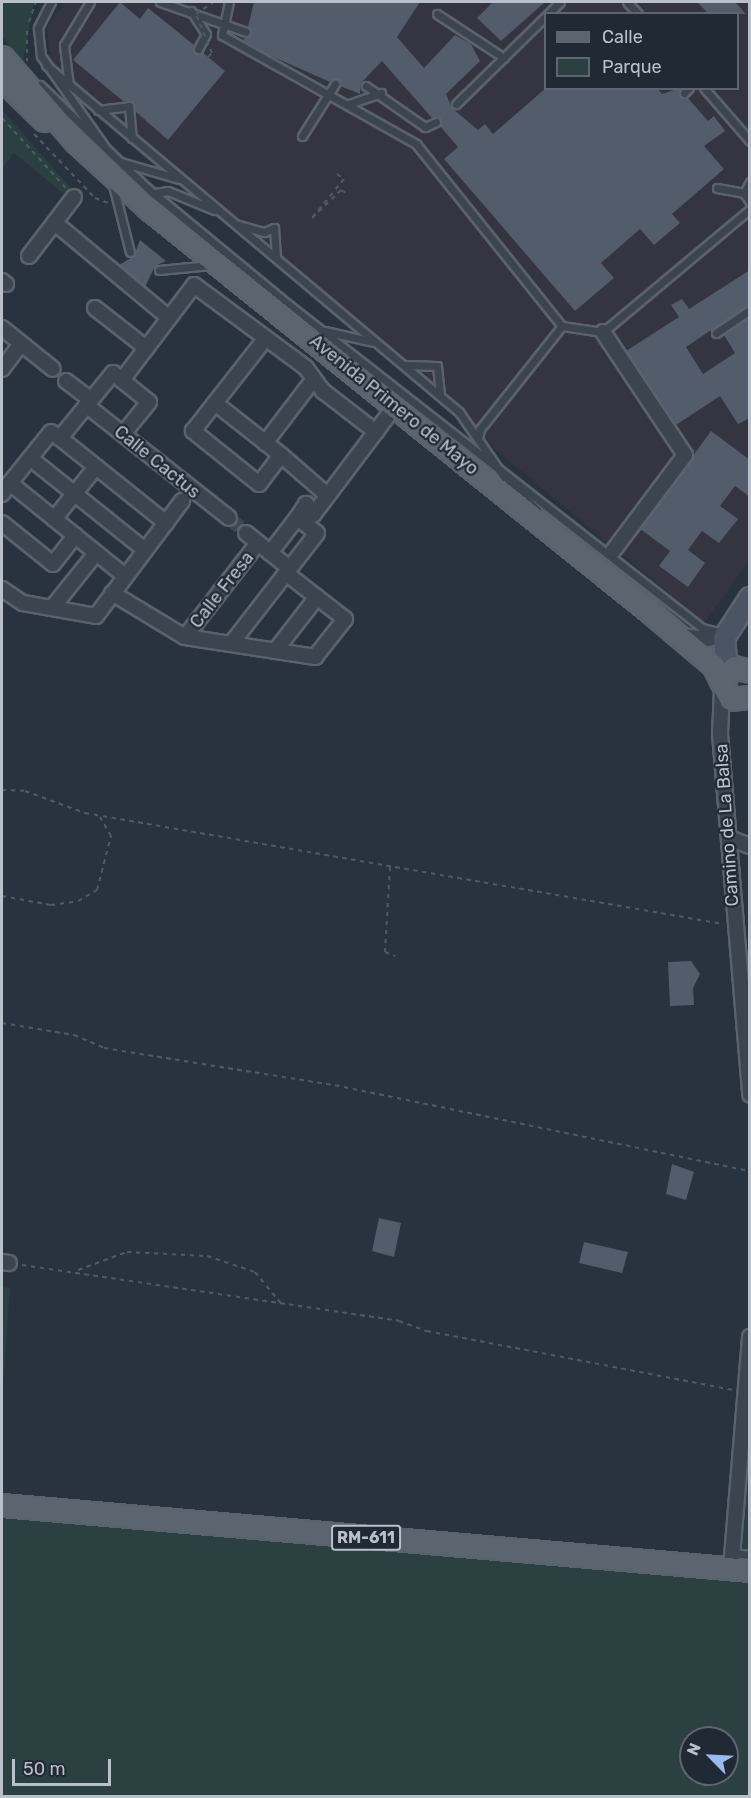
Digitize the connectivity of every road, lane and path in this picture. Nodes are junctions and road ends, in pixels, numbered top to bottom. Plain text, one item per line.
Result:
1 (36, 2) edge
2 (51, 2) edge
3 (90, 2) edge
4 (160, 2) edge
5 (214, 2) edge
6 (229, 2) edge
7 (188, 7) junction
8 (437, 14) dead end
9 (544, 18) edge
10 (223, 21) junction
11 (246, 32) dead end
12 (198, 49) dead end
13 (3, 52) edge
14 (208, 57) dead end
15 (504, 58) junction
16 (46, 65) junction
17 (22, 67) junction
18 (2, 79) edge
19 (335, 84) dead end
20 (69, 86) junction
21 (366, 86) dead end
22 (706, 90) edge
23 (381, 93) junction
24 (330, 95) junction
25 (349, 104) junction
26 (456, 105) dead end
27 (98, 110) junction
28 (2, 118) edge
29 (436, 123) dead end
30 (27, 127) dead end
31 (302, 136) dead end
32 (132, 139) junction
33 (750, 141) edge
34 (90, 148) junction
35 (337, 174) dead end
36 (116, 177) junction
37 (182, 180) junction
38 (750, 182) edge
39 (717, 188) dead end
40 (744, 192) junction
41 (346, 193) dead end
42 (74, 197) joint
43 (150, 200) junction
44 (750, 202) edge
45 (750, 209) edge
46 (221, 214) junction
47 (231, 222) junction
48 (55, 223) junction
49 (130, 252) dead end
50 (29, 256) dead end
51 (277, 260) junction
52 (218, 265) junction
53 (159, 270) dead end
54 (95, 308) dead end
55 (750, 310) edge
56 (283, 316) junction
57 (169, 318) junction
58 (562, 326) junction
59 (2, 328) edge
60 (320, 329) junction
61 (603, 332) junction
62 (716, 333) dead end
63 (266, 338) junction
64 (375, 342) junction
65 (21, 344) junction
66 (146, 348) junction
67 (397, 360) junction
68 (2, 369) edge
69 (53, 369) dead end
70 (117, 376) junction
71 (313, 380) junction
72 (66, 381) dead end
73 (446, 401) junction
74 (88, 402) junction
75 (215, 403) junction
76 (395, 406) junction
77 (468, 421) junction
78 (483, 424) junction
79 (376, 432) junction
80 (123, 434) junction
81 (60, 438) junction
82 (478, 439) junction
83 (265, 443) junction
84 (281, 455) junction
85 (30, 458) junction
86 (494, 463) junction
87 (96, 467) junction
88 (6, 489) edge
89 (74, 494) junction
90 (327, 495) junction
91 (182, 501) dead end
92 (297, 518) junction
93 (54, 519) junction
94 (229, 519) tunnel mouth
95 (2, 523) edge
96 (166, 523) junction
97 (552, 532) junction
98 (246, 533) tunnel mouth
99 (75, 536) junction
100 (258, 543) junction
101 (145, 550) junction
102 (613, 550) dead end
103 (96, 553) junction
104 (270, 553) junction
105 (288, 570) junction
106 (125, 576) junction
107 (2, 589) edge
108 (112, 593) junction
109 (317, 597) junction
110 (750, 598) edge
111 (52, 608) junction
112 (674, 633) junction
113 (185, 637) junction
114 (231, 644) junction
115 (275, 651) junction
116 (733, 672) edge
117 (2, 790) edge
118 (100, 816) junction
119 (729, 838) junction
120 (750, 846) edge
121 (390, 867) junction
122 (2, 896) edge
123 (734, 926) junction
124 (395, 956) dead end
125 (2, 1023) edge
126 (750, 1094) edge
127 (750, 1171) edge
128 (5, 1263) edge
129 (76, 1270) junction
130 (283, 1306) junction
131 (750, 1337) edge
132 (742, 1391) junction
133 (2, 1505) edge
134 (750, 1555) edge
135 (737, 1564) edge

1 - 17 path
2 - 16 lane
3 - 20 lane
4 - 7 lane
5 - 14 path, bridge
6 - 10 lane
7 - 10 lane
7 - 12 lane
8 - 15 lane
9 - 15 lane
10 - 11 lane
10 - 24 lane
13 - 17 lane
13 - 34 main road, Avenida Primero de Mayo
15 - 26 lane
16 - 20 lane
16 - 34 lane
17 - 34 lane
18 - 34 main road, Avenida Primero de Mayo
19 - 24 lane
20 - 27 lane
21 - 23 lane
22 - 33 lane
23 - 25 lane
23 - 29 lane
24 - 25 lane
24 - 31 lane
25 - 58 lane
27 - 32 lane
27 - 32 lane
28 - 42 path
30 - 36 path
32 - 37 lane
34 - 36 main road, Avenida Primero de Mayo
35 - 41 path
36 - 37 lane
36 - 43 main road, Avenida Primero de Mayo
36 - 49 lane
37 - 46 lane
38 - 40 lane
39 - 40 lane
40 - 44 lane
42 - 48 street
43 - 46 lane
43 - 52 main road, Avenida Primero de Mayo
43 - 60 lane
45 - 61 lane
46 - 47 lane
47 - 51 lane
47 - 51 lane
48 - 50 street
48 - 57 street
51 - 64 lane
52 - 53 lane
52 - 56 main road, Avenida Primero de Mayo
54 - 66 street
55 - 62 lane
56 - 60 lane
56 - 76 main road, Avenida Primero de Mayo
57 - 63 street
57 - 66 street
58 - 61 lane
58 - 78 lane
59 - 65 street
60 - 64 lane
60 - 86 lane
61 - 102 street
63 - 71 street
63 - 75 street
64 - 67 lane
65 - 68 street
65 - 69 street
66 - 70 street
67 - 73 lane
67 - 73 lane
70 - 74 street
70 - 80 street
71 - 79 street
71 - 83 street
72 - 74 street, Calle Cactus
73 - 77 lane
74 - 80 street, Calle Cactus
74 - 81 street
75 - 83 street
75 - 84 street
76 - 79 street
76 - 97 main road, Avenida Primero de Mayo
77 - 78 lane
77 - 82 lane
78 - 82 lane
79 - 90 street
80 - 94 street, Calle Cactus
81 - 85 street
81 - 87 street
82 - 86 lane
83 - 84 street
84 - 90 street
85 - 88 street
85 - 89 street
86 - 97 lane
86 - 116 lane
87 - 89 street
87 - 96 street
88 - 93 street
89 - 93 street
89 - 101 street
90 - 92 street
91 - 96 street
92 - 104 street
92 - 105 street
93 - 99 street
95 - 99 street
96 - 101 street
97 - 112 main road, Avenida Primero de Mayo
98 - 100 street
99 - 103 street
100 - 104 street
100 - 113 street, Calle Fresa
101 - 106 street
103 - 106 street
103 - 111 street
104 - 105 street
105 - 109 street
105 - 114 street
106 - 108 street
107 - 111 street
108 - 111 street
108 - 113 street
109 - 115 street
109 - 115 street
110 - 116 street
112 - 116 main road, Avenida Primero de Mayo
112 - 116 street
113 - 114 street
114 - 115 street
116 - 119 street, Camino de La Balsa
117 - 118 path
118 - 121 path
118 - 122 path
119 - 120 street
119 - 123 street, Camino de La Balsa
121 - 123 path
121 - 124 path
123 - 126 street, Camino de La Balsa
125 - 127 path
128 - 129 path
129 - 130 path
129 - 130 path
130 - 132 path
131 - 132 street
132 - 135 street
133 - 135 main road, RM-611
134 - 135 lane

